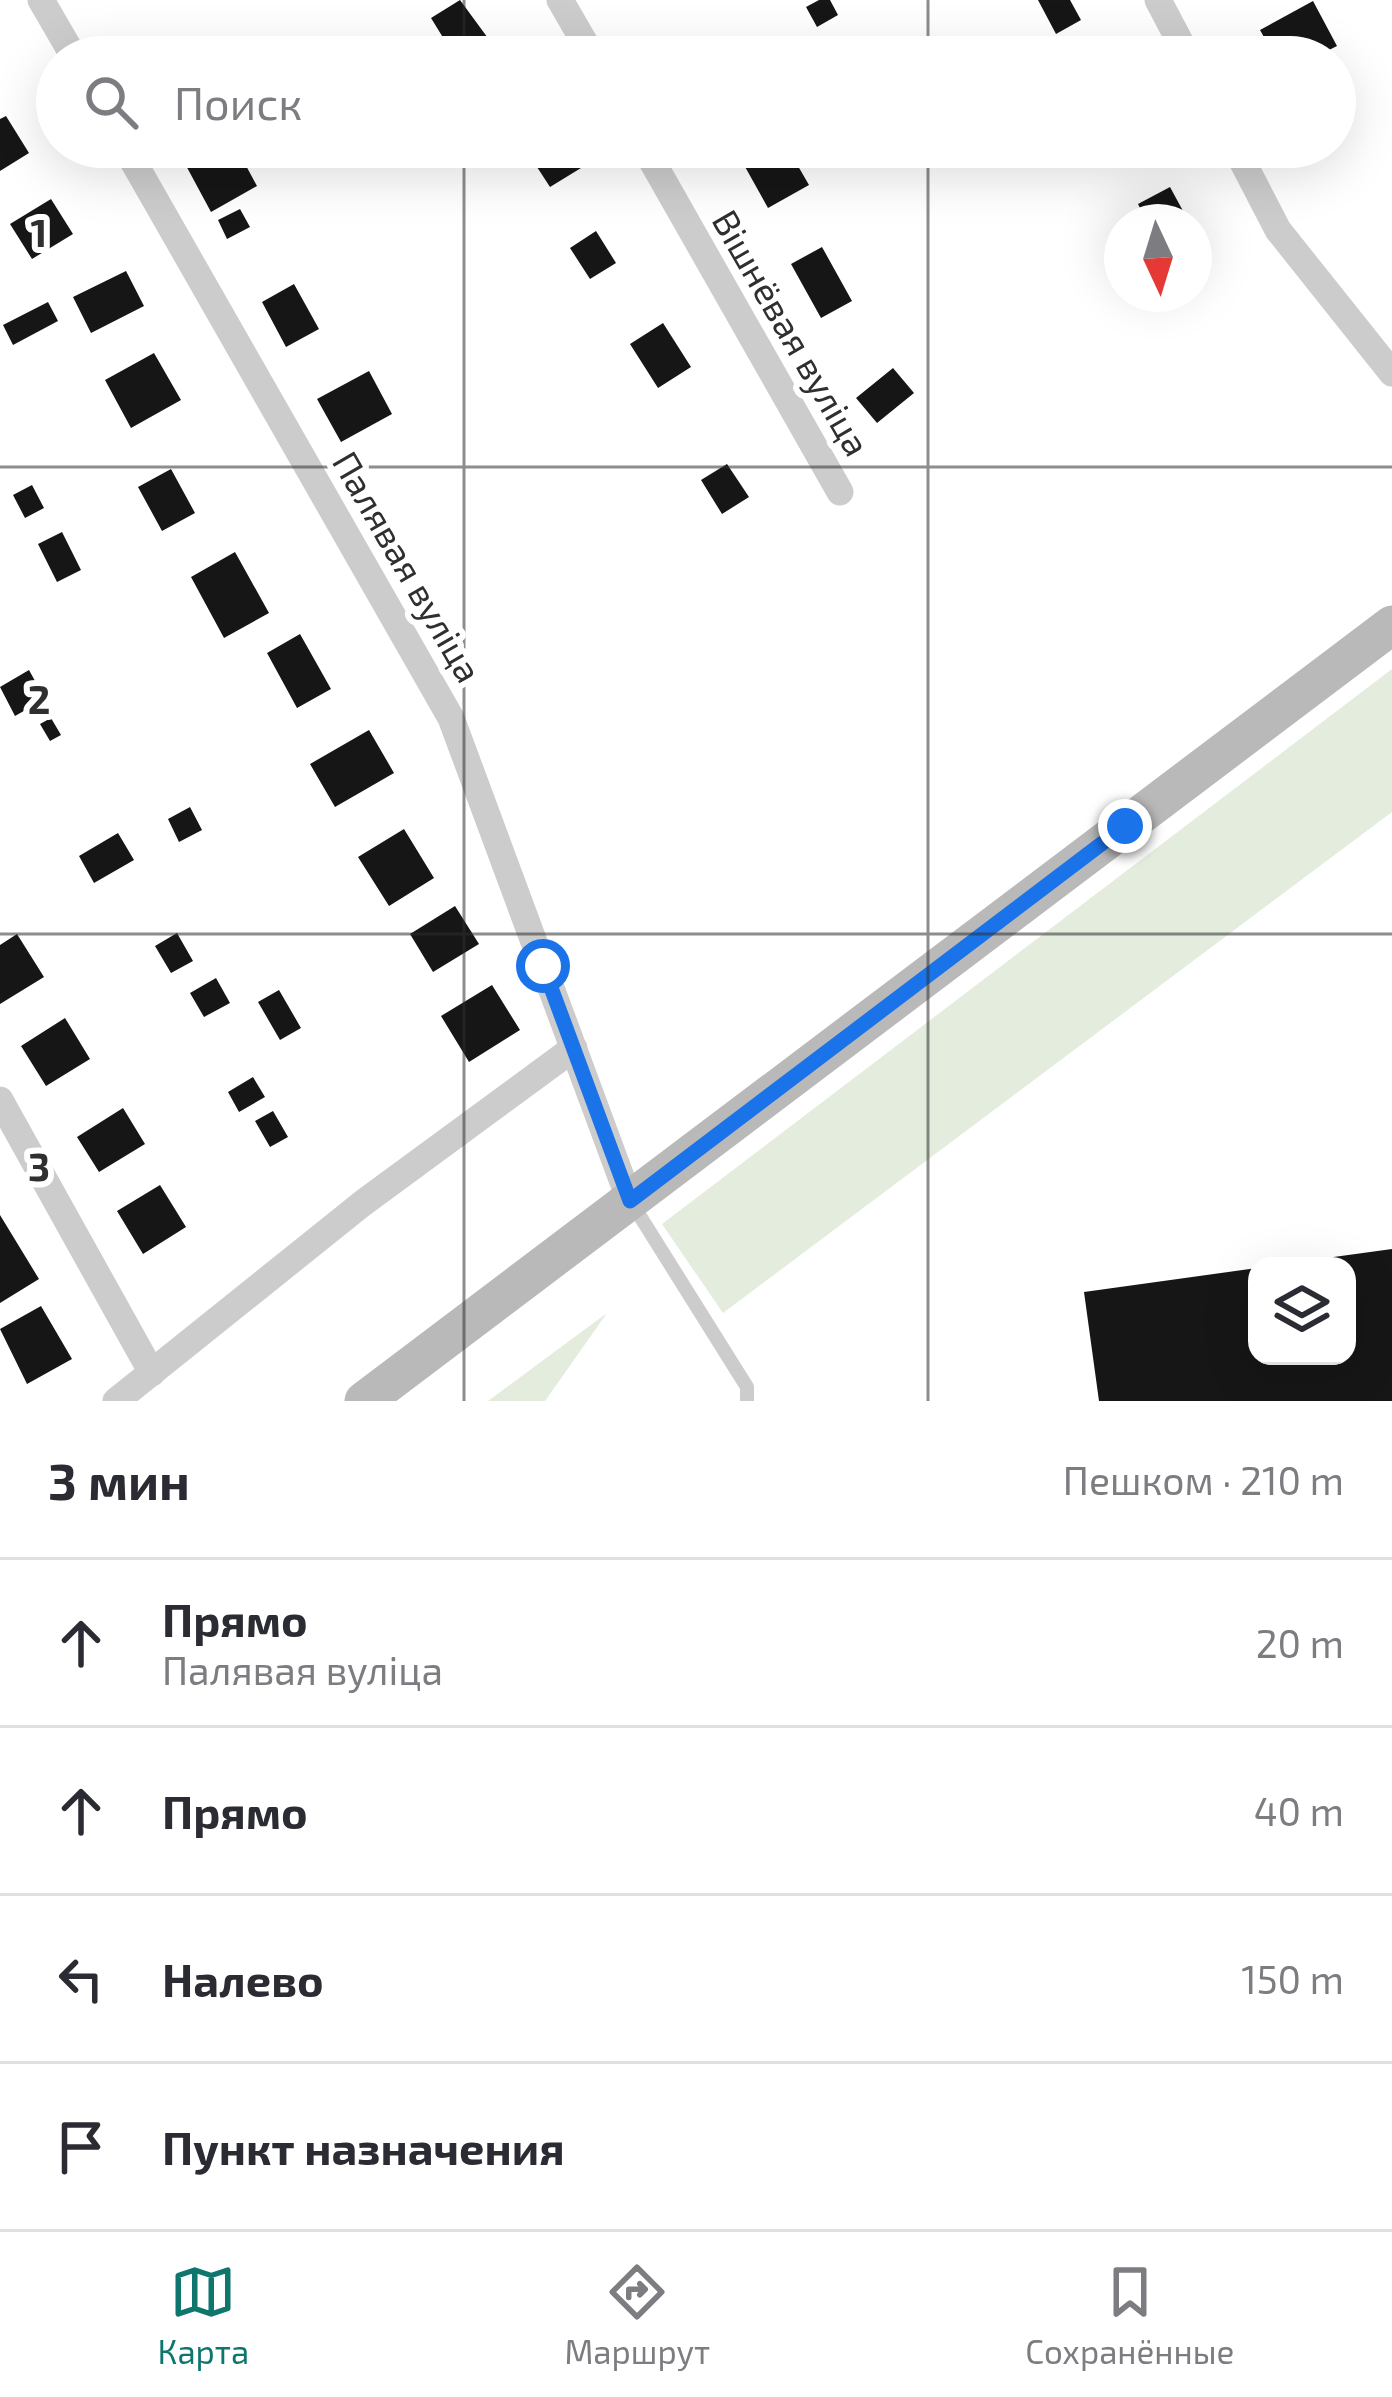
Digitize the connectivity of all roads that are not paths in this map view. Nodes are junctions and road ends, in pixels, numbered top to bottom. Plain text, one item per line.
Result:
1 (41, 0) edge
2 (560, 0) edge
3 (1158, 0) edge
4 (62, 36) edge
5 (581, 36) edge
6 (1177, 36) edge
7 (137, 168) edge
8 (656, 168) edge
9 (1246, 168) edge
10 (1392, 373) edge
11 (840, 492) dead end
12 (1392, 625) edge
13 (574, 1048) junction
14 (0, 1100) edge
15 (630, 1201) junction
16 (152, 1373) junction
17 (116, 1401) edge
18 (364, 1401) edge
19 (747, 1401) edge

1 - 4 street
2 - 5 street
3 - 6 street
7 - 13 street, Палявая вуліца
8 - 11 street, Вішнёвая вуліца
9 - 10 street
12 - 15 main road
13 - 15 street, Палявая вуліца
13 - 16 street
14 - 16 street
15 - 18 main road
15 - 19 lane
16 - 17 street

